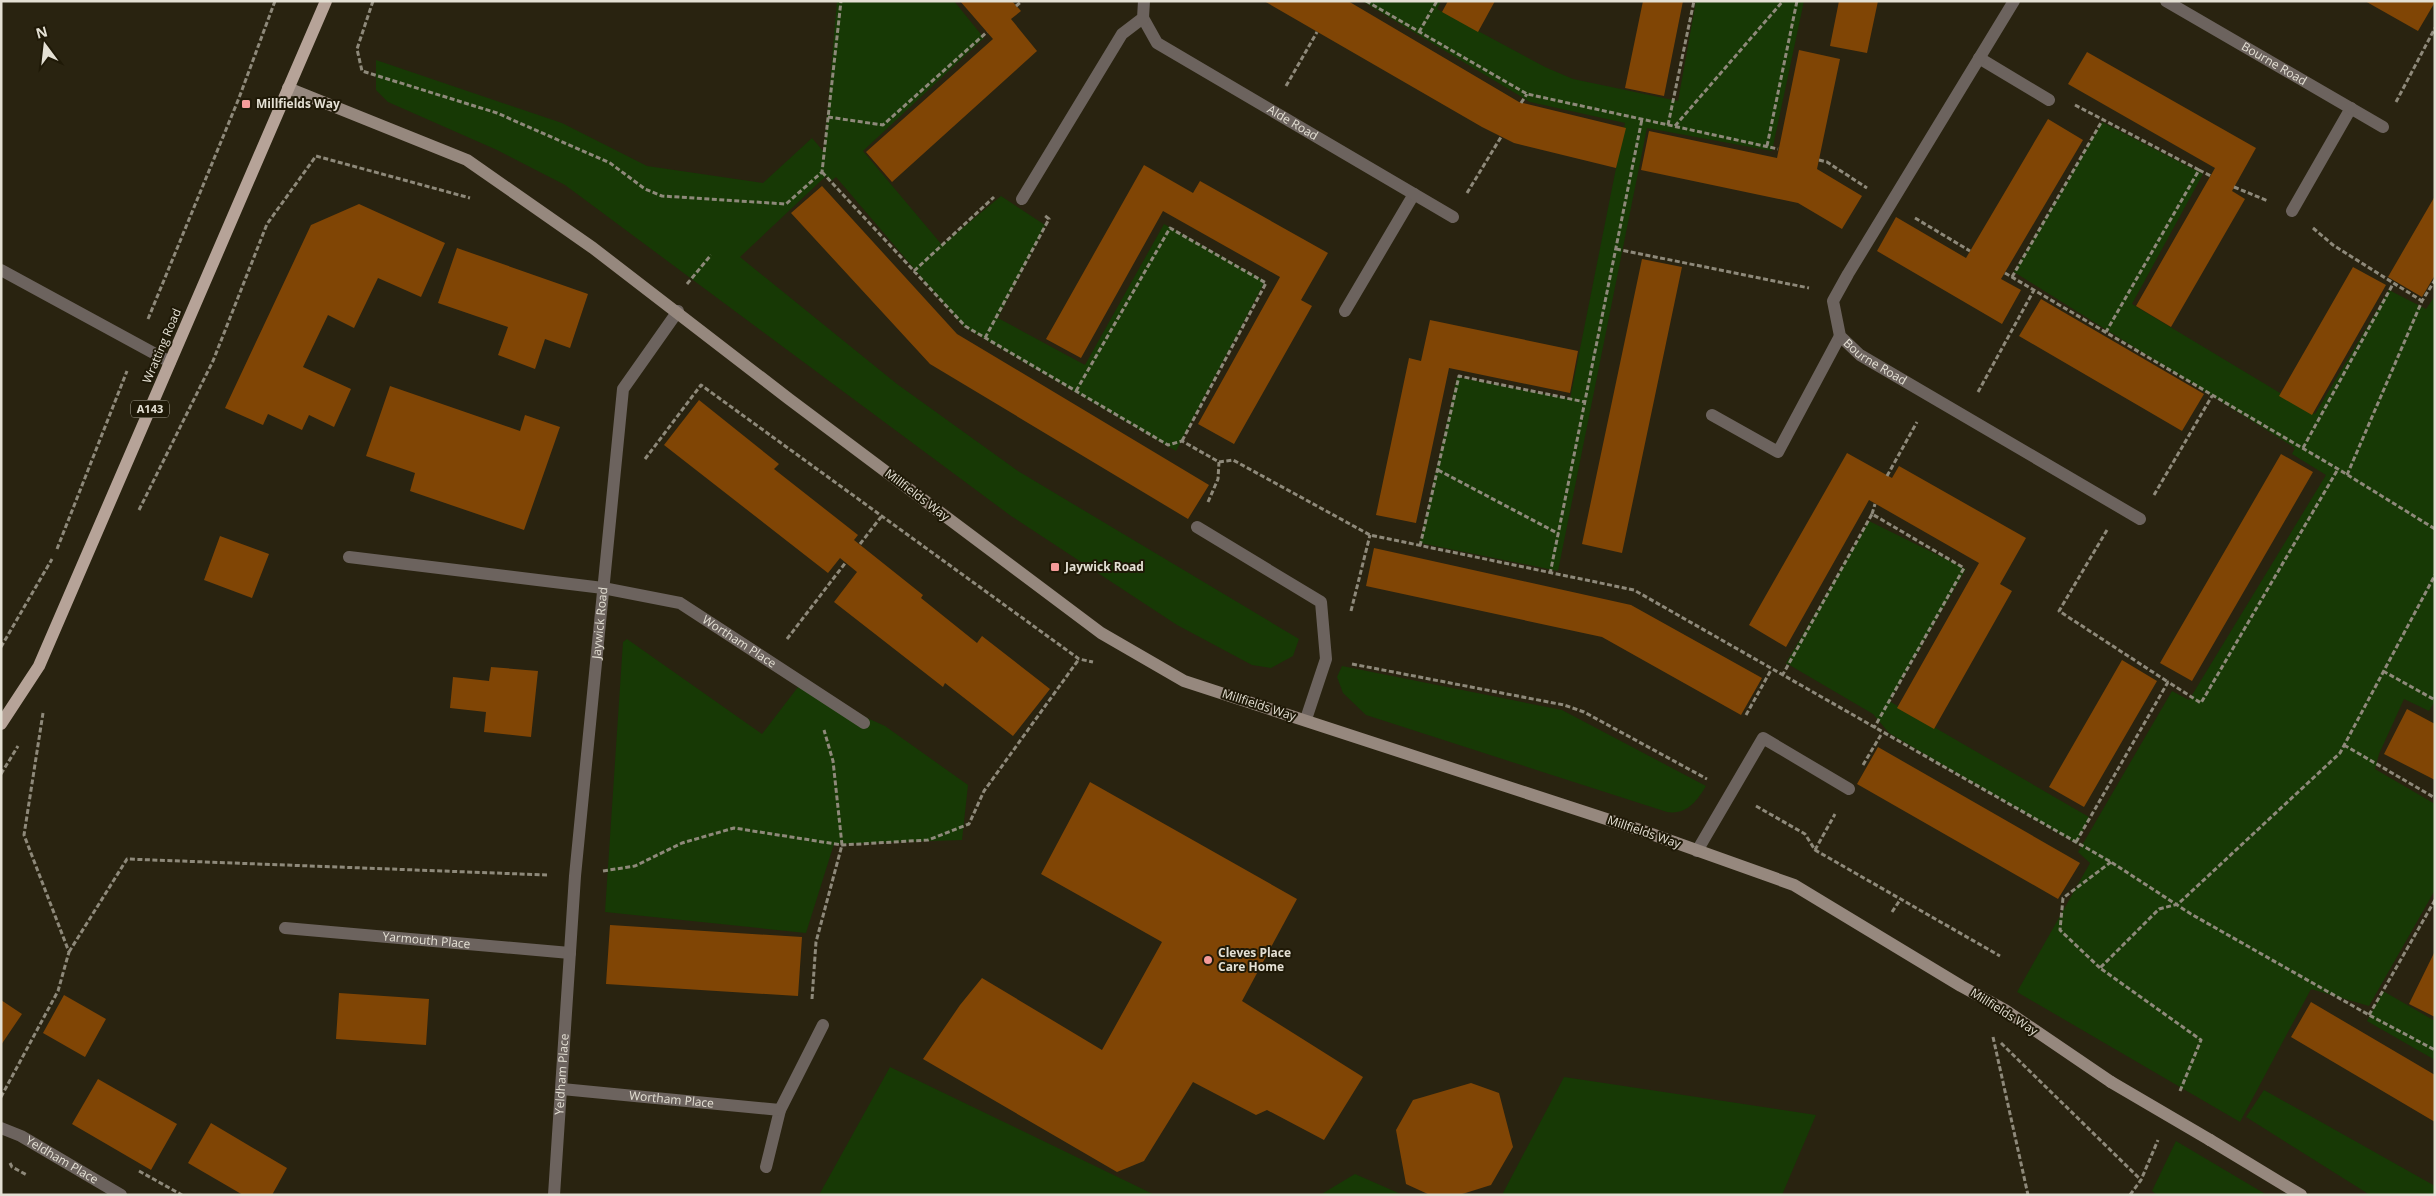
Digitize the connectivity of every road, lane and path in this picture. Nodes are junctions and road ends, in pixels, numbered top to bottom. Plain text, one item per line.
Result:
1 (326, 1) edge
2 (373, 1) edge
3 (841, 1) edge
4 (1022, 1) edge
5 (1144, 1) edge
6 (1366, 1) edge
7 (1437, 1) edge
8 (1694, 1) edge
9 (1783, 1) edge
10 (1796, 1) edge
11 (2014, 1) edge
12 (2166, 1) edge
13 (1016, 6) dead end
14 (1143, 18) junction
15 (2435, 28) edge
16 (987, 32) dead end
17 (1317, 32) dead end
18 (1419, 32) junction
19 (1979, 58) junction
20 (288, 88) junction
21 (1527, 94) junction
22 (2049, 100) joint
23 (1521, 103) dead end
24 (2351, 108) junction
25 (1272, 110) junction
26 (828, 116) junction
27 (1642, 119) junction
28 (2102, 121) junction
29 (1668, 125) junction
30 (1674, 126) junction
31 (2383, 127) joint
32 (1501, 137) dead end
33 (1767, 146) junction
34 (1778, 149) dead end
35 (2199, 170) junction
36 (822, 172) junction
37 (2211, 176) dead end
38 (2234, 187) dead end
39 (1414, 194) junction
40 (1022, 199) junction
41 (477, 200) dead end
42 (2292, 211) junction
43 (1453, 217) joint
44 (1616, 249) junction
45 (710, 255) dead end
46 (1, 270) edge
47 (914, 271) junction
48 (2005, 273) dead end
49 (2012, 277) junction
50 (2435, 280) edge
51 (2393, 284) junction
52 (2034, 290) junction
53 (682, 291) dead end
54 (1834, 301) junction
55 (2422, 301) junction
56 (1345, 311) dead end
57 (678, 312) junction
58 (2106, 332) junction
59 (1840, 336) junction
60 (985, 338) junction
61 (170, 362) junction
62 (1076, 391) junction
63 (2212, 396) junction
64 (1932, 397) junction
65 (1585, 402) junction
66 (1712, 415) dead end
67 (1965, 416) junction
68 (1182, 441) junction
69 (2303, 448) junction
70 (644, 462) dead end
71 (1219, 462) junction
72 (2338, 469) junction
73 (1438, 470) junction
74 (2347, 475) junction
75 (1887, 476) dead end
76 (1876, 504) dead end
77 (2120, 508) junction
78 (1872, 514) junction
79 (881, 517) junction
80 (135, 519) dead end
81 (2140, 519) joint
82 (1196, 527) joint
83 (2435, 529) edge
84 (1559, 534) junction
85 (1370, 535) junction
86 (860, 544) dead end
87 (1420, 546) junction
88 (350, 558) dead end
89 (846, 562) dead end
90 (1550, 574) junction
91 (2435, 575) edge
92 (604, 588) junction
93 (1350, 616) dead end
94 (1079, 659) junction
95 (1326, 659) junction
96 (770, 661) junction
97 (1098, 663) dead end
98 (1772, 670) junction
99 (2383, 671) junction
100 (1782, 676) junction
101 (2168, 682) junction
102 (812, 689) junction
103 (2435, 700) edge
104 (43, 712) dead end
105 (1744, 719) dead end
106 (1306, 720) junction
107 (864, 723) dead end
108 (1, 724) edge
109 (1874, 728) junction
110 (20, 742) dead end
111 (2344, 745) junction
112 (1, 774) edge
113 (1849, 789) dead end
114 (1732, 792) junction
115 (2435, 798) edge
116 (2076, 842) junction
117 (842, 845) junction
118 (1697, 851) junction
119 (2111, 862) junction
120 (575, 876) junction
121 (2435, 900) edge
122 (2178, 904) junction
123 (285, 928) dead end
124 (69, 952) junction
125 (570, 953) junction
126 (2000, 956) dead end
127 (2100, 968) junction
128 (2369, 1015) junction
129 (823, 1025) joint
130 (2185, 1029) dead end
131 (2435, 1050) edge
132 (562, 1090) junction
133 (1, 1097) edge
134 (780, 1110) junction
135 (1, 1128) edge
136 (766, 1166) dead end
137 (2141, 1180) dead end
138 (121, 1195) edge
139 (554, 1195) edge
140 (2028, 1195) edge
141 (2301, 1195) edge

1 - 20 main road, Wratting Road / A143
2 - 36 path
3 - 26 path
4 - 13 path
5 - 14 street
6 - 18 path
7 - 18 path
8 - 29 path
9 - 30 path
10 - 33 path
11 - 19 street
12 - 24 street, Bourne Road
14 - 25 street, Alde Road
14 - 40 street
15 - 31 path
16 - 26 path
17 - 25 path
18 - 21 path
19 - 22 street
19 - 54 street
20 - 57 street, Millfields Way
20 - 61 main road, Wratting Road / A143
21 - 23 path
21 - 27 path
22 - 28 path
24 - 31 street, Bourne Road
24 - 42 street
25 - 39 street, Alde Road
26 - 36 path
27 - 29 path
27 - 44 path
28 - 35 path
28 - 49 path
29 - 30 path
30 - 33 path
32 - 43 path
33 - 34 path
35 - 37 path
35 - 58 path
36 - 47 path
38 - 42 path
39 - 43 street, Alde Road
39 - 56 street
40 - 47 path
40 - 60 path
41 - 80 path
42 - 51 path
44 - 54 path
44 - 65 path
45 - 53 path
46 - 61 street
47 - 60 path
48 - 49 path
49 - 52 path
50 - 55 path
51 - 55 path
51 - 69 path
52 - 58 path
52 - 67 path
54 - 59 street, Bourne Road
55 - 74 path
57 - 92 street, Jaywick Road
57 - 106 street, Millfields Way
58 - 63 path
59 - 64 street, Bourne Road
59 - 66 street
60 - 62 path
61 - 108 main road, Wratting Road / A143
62 - 68 path
62 - 68 path
63 - 69 path
63 - 81 path
64 - 67 street, Bourne Road
64 - 75 path
65 - 73 path
65 - 84 path
67 - 77 street, Bourne Road
68 - 71 path
69 - 72 path
70 - 79 path
71 - 82 path
71 - 85 path
72 - 74 path
72 - 101 path
73 - 84 path
73 - 87 path
74 - 83 path
76 - 78 path
77 - 81 street, Bourne Road
77 - 101 path
78 - 100 path
78 - 109 path
79 - 86 path
79 - 94 path
82 - 95 street
84 - 90 path
85 - 87 path
85 - 93 path
87 - 90 path
88 - 92 street, Wortham Place
89 - 96 path
90 - 98 path
91 - 99 path
92 - 96 street, Wortham Place
92 - 120 street, Jaywick Road
94 - 97 path
94 - 117 path
95 - 106 street
95 - 114 path
96 - 102 street, Wortham Place
98 - 100 path
98 - 105 path
99 - 103 path
99 - 111 path
100 - 109 path
101 - 116 path
102 - 107 street, Wortham Place
102 - 117 path
104 - 124 path
106 - 118 street, Millfields Way
109 - 116 path
110 - 112 path
111 - 115 path
111 - 122 path
113 - 114 street
114 - 118 street
114 - 126 path
116 - 119 path
117 - 120 path
117 - 129 path
118 - 141 street, Millfields Way, bridge
119 - 122 path
119 - 127 path
120 - 124 path
120 - 125 street, Jaywick Road
121 - 128 path
122 - 127 path
122 - 128 path
123 - 125 street, Yarmouth Place
124 - 133 path
125 - 132 street, Yeldham Place
127 - 130 path
128 - 131 path
129 - 134 street
132 - 134 street, Wortham Place
132 - 139 street, Yeldham Place
134 - 136 street
135 - 138 street, Yeldham Place
137 - 140 path

